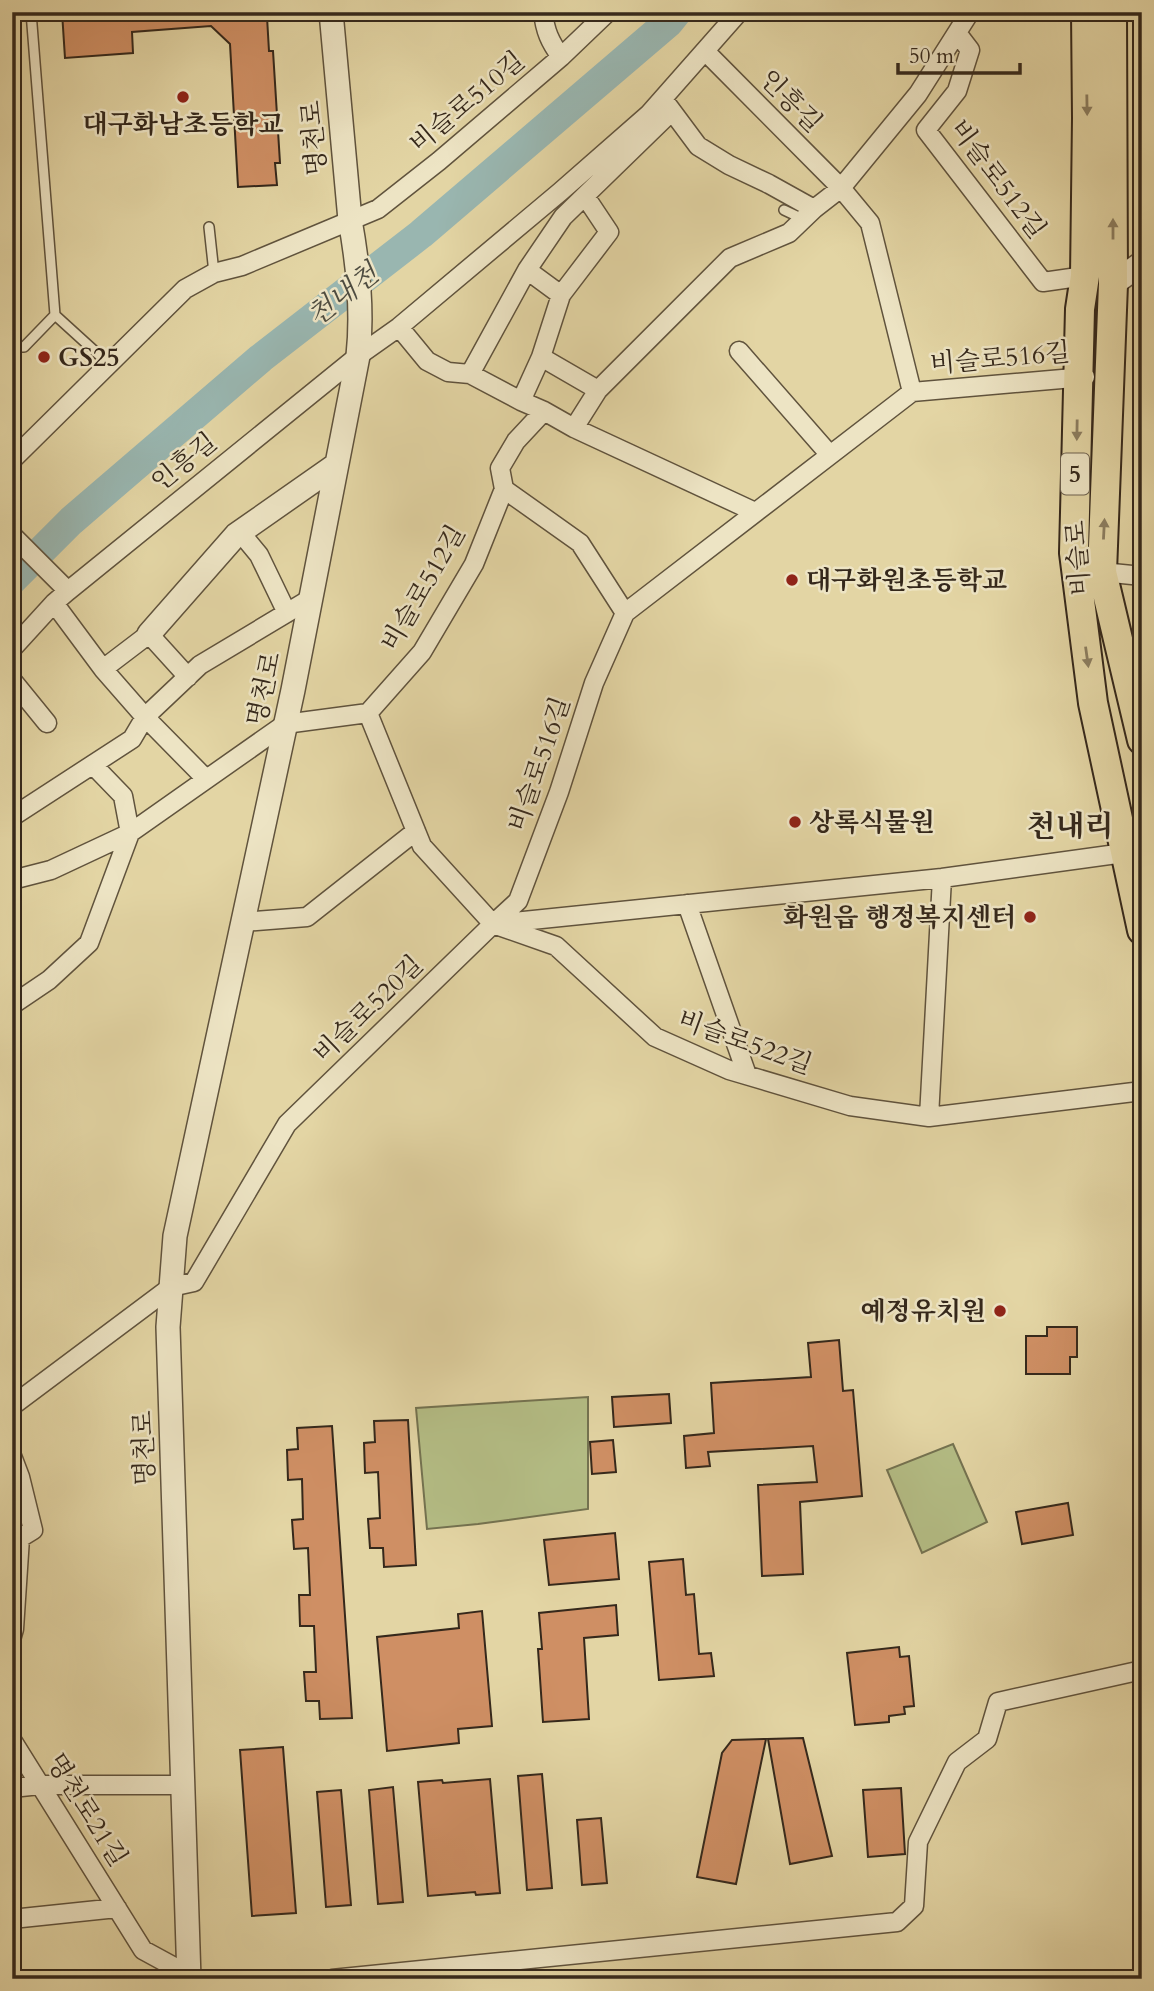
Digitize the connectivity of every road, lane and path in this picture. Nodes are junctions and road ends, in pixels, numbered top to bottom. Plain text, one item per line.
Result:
1 (31, 12) edge
2 (331, 12) edge
3 (543, 12) edge
4 (608, 12) edge
5 (739, 12) edge
6 (970, 12) edge
7 (1086, 12) edge
8 (1112, 12) edge
9 (957, 33) junction
10 (705, 51) junction
11 (561, 57) junction
12 (667, 105) junction
13 (841, 188) junction
14 (560, 192) junction
15 (579, 202) junction
16 (784, 211) dead end
17 (808, 214) junction
18 (350, 220) junction
19 (209, 227) dead end
20 (1142, 263) edge
21 (527, 270) junction
22 (214, 273) junction
23 (1086, 276) junction
24 (1114, 284) junction
25 (561, 295) junction
26 (55, 315) junction
27 (399, 327) junction
28 (12, 347) edge
29 (739, 351) dead end
30 (358, 356) junction
31 (541, 357) junction
32 (110, 365) junction
33 (470, 374) junction
34 (1078, 377) junction
35 (1111, 378) junction
36 (598, 390) junction
37 (912, 391) junction
38 (521, 401) junction
39 (544, 411) junction
40 (574, 428) junction
41 (830, 454) junction
42 (12, 460) edge
43 (336, 466) junction
44 (504, 489) junction
45 (755, 512) junction
46 (240, 532) junction
47 (12, 535) edge
48 (1102, 572) junction
49 (1142, 576) edge
50 (68, 591) junction
51 (310, 599) junction
52 (54, 603) junction
53 (625, 612) junction
54 (287, 613) junction
55 (149, 634) junction
56 (12, 649) edge
57 (103, 669) junction
58 (188, 677) junction
59 (12, 680) edge
60 (368, 713) junction
61 (145, 717) junction
62 (47, 723) dead end
63 (285, 724) junction
64 (1142, 740) edge
65 (93, 765) junction
66 (206, 779) junction
67 (12, 817) edge
68 (416, 831) junction
69 (130, 832) junction
70 (1124, 853) junction
71 (942, 878) junction
72 (14, 879) edge
73 (687, 904) junction
74 (243, 922) junction
75 (493, 924) junction
76 (1142, 930) edge
77 (12, 1005) edge
78 (747, 1075) junction
79 (1142, 1091) edge
80 (929, 1117) junction
81 (172, 1287) junction
82 (12, 1406) edge
83 (12, 1456) edge
84 (12, 1636) edge
85 (1142, 1670) edge
86 (12, 1740) edge
87 (40, 1784) junction
88 (183, 1785) junction
89 (12, 1788) edge
90 (117, 1908) junction
91 (12, 1919) edge
92 (189, 1977) edge
93 (332, 1979) edge

1 - 26 lane
2 - 18 street, 명천로
3 - 11 street
4 - 11 street, 비슬로510길
5 - 10 street, 인흥길
6 - 9 street
7 -> 23 main road, 비슬로 / 5
24 -> 8 main road, 비슬로 / 5
9 - 13 street
9 - 23 street, 비슬로512길
10 - 12 street, 인흥길
10 - 13 street, 인흥길
11 - 18 street, 비슬로510길
12 - 14 street, 인흥길
12 - 15 street, 인흥길
12 - 17 street
13 - 17 street
13 - 37 street
14 - 15 street
14 - 27 street, 인흥길
15 - 21 street, 인흥길
15 - 25 street
16 - 17 lane
17 - 36 street
18 - 22 street, 비슬로510길
18 - 30 street, 명천로
19 - 22 lane
20 - 24 street
21 - 25 street
21 - 33 street, 인흥길
22 - 32 street, 비슬로510길
23 - 34 main road, 비슬로 / 5
24 - 35 main road, 비슬로 / 5
25 - 31 street
26 - 28 lane
26 - 32 lane
27 - 30 street, 인흥길
27 - 33 street
29 - 41 street
30 - 43 street, 명천로
30 - 50 street, 인흥길
31 - 36 street
31 - 38 street
32 - 42 street, 비슬로510길
33 - 38 street
34 - 35 street, 비슬로516길
34 - 37 street, 비슬로516길
34 -> 70 main road, 비슬로 / 5
48 -> 35 main road, 비슬로 / 5
36 - 40 street
37 - 41 street, 비슬로516길
38 - 39 street
39 - 40 street
39 - 44 street, 비슬로512길
40 - 45 street
41 - 45 street, 비슬로516길
43 - 46 street
43 - 51 street, 명천로
44 - 53 street
44 - 60 street, 비슬로512길
45 - 53 street, 비슬로516길
46 - 54 street
46 - 55 street
47 - 50 street
48 - 49 street, 비슬로
48 - 64 main road, 비슬로 / 5
50 - 52 street, 인흥길
51 - 54 street
51 - 63 street, 명천로
52 - 56 street, 인흥길
52 - 57 street
53 - 75 street, 비슬로516길
54 - 58 street
55 - 57 street
55 - 58 street
57 - 61 street
58 - 61 street
59 - 62 street
60 - 63 street
60 - 68 street, 비슬로522길
61 - 65 street
61 - 66 street
63 - 66 street
63 - 74 street, 명천로
65 - 67 street
65 - 69 street
66 - 69 street
68 - 74 street
68 - 75 street, 비슬로522길
69 - 72 street
69 - 77 street
70 - 71 street
70 - 76 main road, 비슬로 / 5
71 - 73 street
71 - 80 street
73 - 75 street
73 - 78 street
74 - 81 street, 명천로
75 - 78 street, 비슬로522길
75 - 81 street, 비슬로520길
78 - 80 street, 비슬로522길
79 - 80 street, 비슬로522길
81 - 82 street, 비슬로520길
81 - 88 street, 명천로
83 - 84 street
85 - 93 street
86 - 87 street, 명천로21길
87 - 88 street
87 - 89 street
87 - 90 street, 명천로21길
88 - 92 street, 명천로
90 - 91 street, 명천로21길
90 - 92 street, 명천로21길

